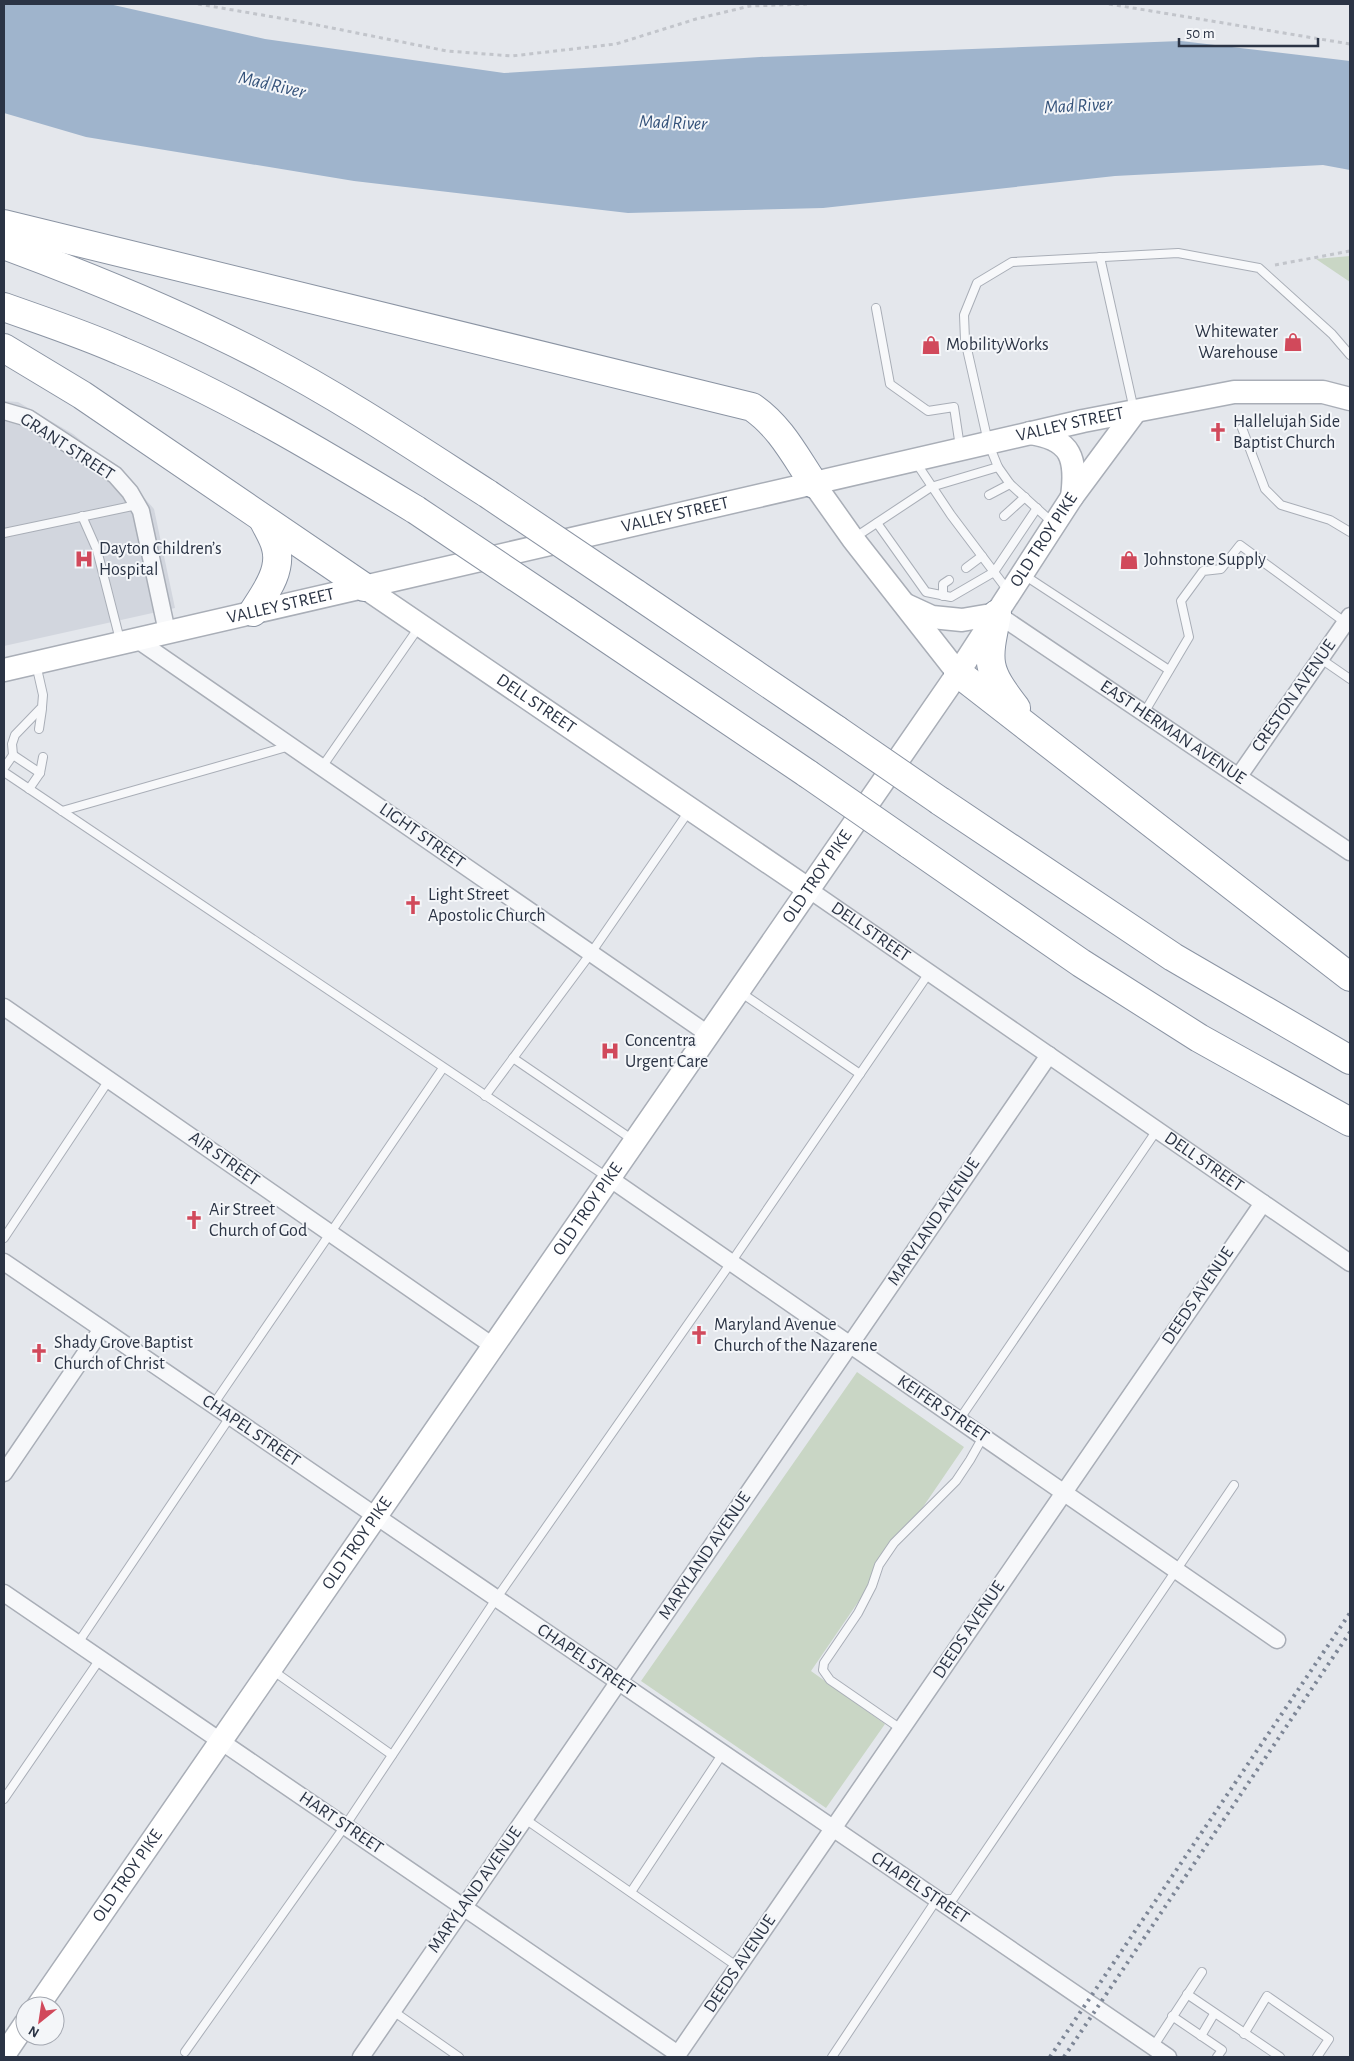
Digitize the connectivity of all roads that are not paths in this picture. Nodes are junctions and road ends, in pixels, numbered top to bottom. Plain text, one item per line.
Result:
1 (4, 224) edge
2 (4, 245) edge
3 (1100, 257) junction
4 (4, 307) edge
5 (876, 308) dead end
6 (4, 348) edge
7 (1350, 355) edge
8 (1350, 399) edge
9 (4, 411) edge
10 (1135, 412) junction
11 (1242, 428) dead end
12 (1029, 433) junction
13 (988, 442) junction
14 (961, 450) junction
15 (914, 460) junction
16 (998, 467) junction
17 (814, 484) junction
18 (1010, 484) junction
19 (931, 487) junction
20 (989, 495) dead end
21 (1025, 497) junction
22 (1072, 497) junction
23 (137, 505) junction
24 (1038, 508) junction
25 (960, 510) dead end
26 (951, 515) junction
27 (82, 516) junction
28 (1004, 516) dead end
29 (263, 519) junction
30 (877, 523) junction
31 (1055, 524) junction
32 (1350, 532) edge
33 (4, 533) edge
34 (980, 538) dead end
35 (853, 539) junction
36 (974, 545) junction
37 (982, 556) junction
38 (966, 568) dead end
39 (994, 572) junction
40 (1023, 574) junction
41 (949, 580) dead end
42 (364, 587) junction
43 (943, 596) junction
44 (1004, 604) junction
45 (906, 605) junction
46 (253, 612) junction
47 (1348, 619) edge
48 (419, 626) junction
49 (167, 632) junction
50 (129, 640) junction
51 (1320, 659) junction
52 (36, 662) junction
53 (4, 670) edge
54 (1169, 670) junction
55 (958, 673) junction
56 (1350, 679) edge
57 (42, 707) junction
58 (1144, 713) junction
59 (1030, 727) junction
60 (39, 729) dead end
61 (292, 746) junction
62 (13, 755) junction
63 (43, 756) dead end
64 (322, 767) junction
65 (4, 768) edge
66 (4, 772) edge
67 (40, 773) junction
68 (1238, 776) junction
69 (29, 789) junction
70 (690, 809) junction
71 (62, 811) junction
72 (1350, 852) edge
73 (808, 889) junction
74 (591, 953) junction
75 (929, 973) junction
76 (1350, 977) edge
77 (738, 991) junction
78 (4, 1007) edge
79 (708, 1034) junction
80 (1049, 1055) junction
81 (513, 1058) junction
82 (1350, 1060) edge
83 (443, 1068) junction
84 (860, 1074) junction
85 (109, 1080) junction
86 (485, 1096) junction
87 (1350, 1122) edge
88 (1157, 1130) junction
89 (635, 1141) junction
90 (609, 1178) junction
91 (1263, 1202) junction
92 (330, 1233) junction
93 (4, 1238) edge
94 (4, 1262) edge
95 (1350, 1263) edge
96 (730, 1264) junction
97 (102, 1330) junction
98 (493, 1346) junction
99 (849, 1346) junction
100 (213, 1405) junction
101 (230, 1417) junction
102 (959, 1420) junction
103 (983, 1437) junction
104 (4, 1473) edge
105 (1234, 1485) dead end
106 (1064, 1492) junction
107 (376, 1516) junction
108 (1176, 1569) junction
109 (4, 1592) edge
110 (496, 1599) junction
111 (1277, 1640) dead end
112 (78, 1643) junction
113 (100, 1658) junction
114 (270, 1669) junction
115 (618, 1682) junction
116 (901, 1729) junction
117 (220, 1741) junction
118 (722, 1753) junction
119 (392, 1755) junction
120 (4, 1799) edge
121 (524, 1819) junction
122 (345, 1826) junction
123 (833, 1829) junction
124 (630, 1892) junction
125 (937, 1899) junction
126 (464, 1907) junction
127 (738, 1967) junction
128 (1202, 1972) dead end
129 (1187, 1994) junction
130 (45, 1996) edge
131 (393, 2010) junction
132 (1214, 2014) junction
133 (1172, 2016) junction
134 (1244, 2034) junction
135 (1201, 2036) junction
136 (15, 2039) edge
137 (1153, 2047) junction
138 (185, 2052) dead end
139 (4, 2055) edge
140 (677, 2056) edge
141 (361, 2057) edge
142 (459, 2057) edge
143 (832, 2057) edge
144 (1168, 2057) edge
145 (1217, 2057) edge
146 (1280, 2057) edge
147 (1317, 2057) edge

1 - 17 highway
2 - 82 highway, bridge
3 - 7 lane
3 - 10 lane
3 - 13 lane
4 - 87 highway, bridge
5 - 14 lane
6 - 29 highway
8 - 10 main road, VALLEY STREET
9 - 23 street, GRANT STREET
10 - 12 main road, VALLEY STREET
10 - 22 main road, OLD TROY PIKE
11 - 32 lane
12 - 13 main road, VALLEY STREET
12 - 22 main road
13 - 14 main road, VALLEY STREET
13 - 16 lane
14 - 15 main road, VALLEY STREET
15 - 17 main road, VALLEY STREET
15 - 19 lane
16 - 18 lane
16 - 19 lane
17 - 35 main road
17 - 42 main road, VALLEY STREET
18 - 20 lane
18 - 21 lane
19 - 26 lane
19 - 30 lane
21 - 24 lane
21 - 28 lane
22 - 31 main road, OLD TROY PIKE
23 - 27 lane
23 - 49 street, GRANT STREET
24 - 31 lane
24 - 39 lane
25 - 26 lane
26 - 36 lane
27 - 33 lane
27 - 50 lane
29 - 42 highway
29 - 46 highway
30 - 35 lane
30 - 43 lane
31 - 40 main road, OLD TROY PIKE
34 - 36 lane
35 - 45 main road
36 - 37 lane
37 - 38 lane
37 - 39 lane
39 - 43 lane
39 - 44 lane
40 - 44 main road, OLD TROY PIKE
40 - 54 lane
41 - 43 lane
42 - 46 main road, VALLEY STREET
42 - 48 main road, DELL STREET
44 - 45 main road
44 - 55 main road, OLD TROY PIKE
44 - 58 street, EAST HERMAN AVENUE
44 - 59 highway
45 - 55 main road
46 - 49 main road, VALLEY STREET
47 - 51 street, CRESTON AVENUE
47 - 54 lane
48 - 64 lane
48 - 70 main road, DELL STREET
49 - 50 main road, VALLEY STREET
50 - 52 main road, VALLEY STREET
50 - 61 street, LIGHT STREET
51 - 56 lane
51 - 68 street, CRESTON AVENUE
52 - 53 main road, VALLEY STREET
52 - 57 lane
54 - 58 lane
55 - 59 highway
55 - 73 main road, OLD TROY PIKE
57 - 60 lane
57 - 62 lane
58 - 68 street, EAST HERMAN AVENUE
59 - 76 highway
61 - 64 street, LIGHT STREET
61 - 71 lane
62 - 65 lane
62 - 67 lane
63 - 67 lane
64 - 74 street, LIGHT STREET
66 - 69 lane
67 - 69 lane
68 - 72 street, EAST HERMAN AVENUE
69 - 71 lane
70 - 73 main road, DELL STREET
70 - 74 lane
71 - 83 lane
73 - 75 street, DELL STREET
73 - 77 main road, OLD TROY PIKE
74 - 79 street, LIGHT STREET
74 - 81 lane
75 - 80 street, DELL STREET
75 - 84 lane
77 - 79 main road, OLD TROY PIKE
77 - 84 lane
78 - 85 street, AIR STREET
79 - 89 main road, OLD TROY PIKE
80 - 88 street, DELL STREET
80 - 99 street, MARYLAND AVENUE
81 - 86 lane
81 - 89 lane
83 - 86 lane
83 - 92 lane
84 - 96 lane
85 - 92 street, AIR STREET
85 - 93 lane
86 - 90 lane
88 - 91 street, DELL STREET
88 - 102 lane
89 - 90 main road, OLD TROY PIKE
90 - 96 street, KEIFER STREET
90 - 98 main road, OLD TROY PIKE
91 - 95 street, DELL STREET
91 - 106 street, DEEDS AVENUE
92 - 98 street, AIR STREET
92 - 100 lane
94 - 97 street, CHAPEL STREET
96 - 99 street, KEIFER STREET
96 - 110 lane
97 - 100 street, CHAPEL STREET
97 - 104 street
98 - 107 main road, OLD TROY PIKE
99 - 102 street, KEIFER STREET
99 - 115 street, MARYLAND AVENUE
100 - 101 street, CHAPEL STREET
101 - 107 street, CHAPEL STREET
101 - 112 lane
102 - 103 street, KEIFER STREET
103 - 106 street, KEIFER STREET
103 - 116 lane
105 - 108 lane
106 - 108 street, KEIFER STREET
106 - 116 street, DEEDS AVENUE
107 - 110 street, CHAPEL STREET
107 - 114 main road, OLD TROY PIKE
108 - 111 street, KEIFER STREET
108 - 125 lane
109 - 112 street, HART STREET
110 - 115 street, CHAPEL STREET
110 - 119 lane
112 - 113 street, HART STREET
113 - 117 street, HART STREET
113 - 120 lane
114 - 117 main road, OLD TROY PIKE
114 - 119 lane
115 - 118 street, CHAPEL STREET
115 - 121 street, MARYLAND AVENUE
116 - 123 street, DEEDS AVENUE
117 - 122 street, HART STREET
117 - 130 main road, OLD TROY PIKE
118 - 123 street, CHAPEL STREET
118 - 124 lane
119 - 122 lane
121 - 124 lane
121 - 126 street, MARYLAND AVENUE
122 - 126 street, HART STREET
122 - 138 lane
123 - 125 street, CHAPEL STREET
123 - 127 street, DEEDS AVENUE
124 - 127 lane
125 - 137 street, CHAPEL STREET
125 - 143 lane
126 - 131 street, MARYLAND AVENUE
126 - 140 street, HART STREET
127 - 140 street, DEEDS AVENUE
128 - 129 lane
129 - 132 lane
129 - 133 lane
131 - 141 street, MARYLAND AVENUE
131 - 142 lane
132 - 134 lane
132 - 135 lane
133 - 135 lane
133 - 137 lane
134 - 146 lane
134 - 147 lane
135 - 145 lane
136 - 139 main road
137 - 144 street, CHAPEL STREET

